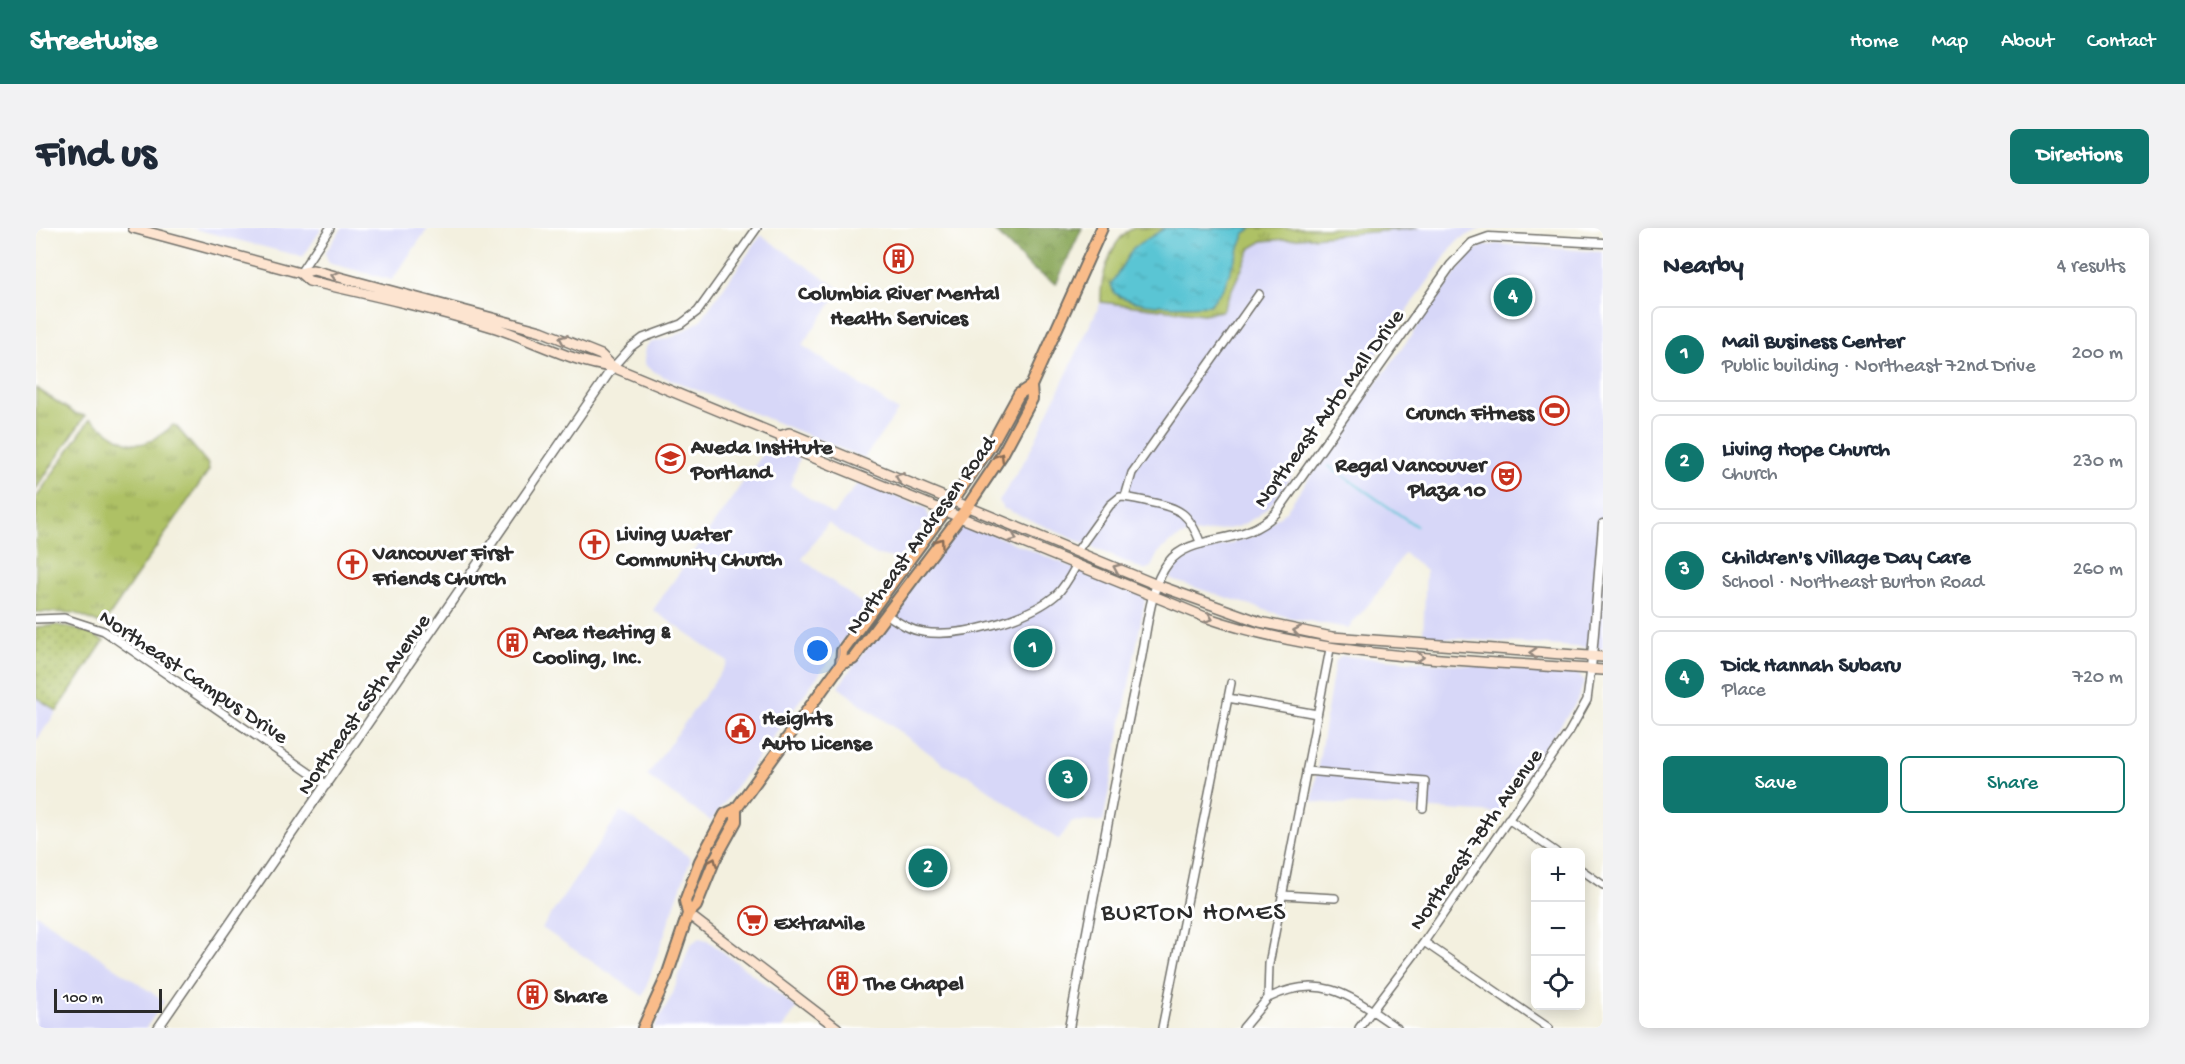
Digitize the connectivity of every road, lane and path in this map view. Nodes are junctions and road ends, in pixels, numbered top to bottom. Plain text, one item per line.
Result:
1 (133, 228) edge
2 (330, 228) edge
3 (746, 228) edge
4 (1102, 228) edge
5 (755, 230) edge
6 (1603, 243) edge
7 (300, 273) junction
8 (1259, 294) dead end
9 (613, 368) junction
10 (1031, 386) junction
11 (780, 436) junction
12 (1125, 497) junction
13 (953, 500) junction
14 (968, 506) junction
15 (944, 510) junction
16 (959, 516) junction
17 (1603, 524) edge
18 (1201, 544) junction
19 (1077, 551) junction
20 (1077, 564) junction
21 (893, 580) junction
22 (1157, 585) junction
23 (1154, 597) junction
24 (869, 614) junction
25 (886, 614) junction
26 (36, 619) edge
27 (1407, 645) junction
28 (1329, 649) junction
29 (1592, 657) junction
30 (1603, 657) edge
31 (853, 659) junction
32 (841, 664) junction
33 (1591, 669) junction
34 (1603, 670) edge
35 (1231, 683) dead end
36 (1228, 698) junction
37 (1317, 714) junction
38 (1306, 771) junction
39 (1419, 772) dead end
40 (1418, 780) junction
41 (327, 785) junction
42 (1423, 808) dead end
43 (1508, 819) junction
44 (1550, 848) edge
45 (1585, 872) edge
46 (1603, 885) edge
47 (1282, 895) junction
48 (1335, 898) dead end
49 (688, 914) junction
50 (1424, 942) junction
51 (1268, 998) junction
52 (1372, 1011) junction
53 (158, 1028) edge
54 (643, 1028) edge
55 (837, 1028) edge
56 (1069, 1028) edge
57 (1162, 1028) edge
58 (1243, 1028) edge
59 (1359, 1028) edge
60 (1397, 1028) edge
61 (1549, 1028) edge

1 - 7 main road
2 - 7 street
3 - 5 street
4 - 10 main road, Northeast Andresen Road
5 - 9 street
6 - 18 street, Northeast Auto Mall Drive
7 - 9 main road
8 - 12 street
9 - 11 main road
9 - 41 street, Northeast 65th Avenue
10 - 13 main road, Northeast Andresen Road
14 -> 10 main road, Northeast Andresen Road
13 -> 11 main road
11 - 15 main road
12 - 18 street
12 - 19 street
13 - 14 main road
13 - 15 main road, Northeast Andresen Road
14 - 16 main road, Northeast Andresen Road
14 - 19 main road
15 - 16 main road
15 - 21 main road, Northeast Andresen Road
16 -> 20 main road
25 -> 16 main road, Northeast Andresen Road
17 - 29 street, Northeast 78th Avenue
18 - 22 street, Northeast Auto Mall Drive
22 -> 19 main road
20 - 23 main road
20 - 25 street
21 - 24 main road, Northeast Andresen Road
21 - 25 main road
22 - 23 street, Northeast Auto Mall Drive
27 -> 22 main road
23 -> 28 main road
23 - 56 street, Northeast Auto Mall Drive
24 - 31 main road
24 - 32 main road, Northeast Andresen Road
25 - 31 main road, Northeast Andresen Road
26 - 41 street, Northeast Campus Drive
27 - 28 main road
29 -> 27 main road
28 -> 33 main road
28 - 37 street
29 - 30 main road
29 - 33 street, Northeast 78th Avenue
31 - 32 main road, Northeast Andresen Road
32 - 49 main road, Northeast Andresen Road
33 - 34 main road
33 - 43 street, Northeast 78th Avenue
35 - 36 street
36 - 37 street
36 - 57 street
37 - 38 street
38 - 40 street
38 - 47 street
39 - 40 street
40 - 42 street
41 - 53 street, Northeast 65th Avenue
43 - 44 street
43 - 50 street, Northeast 78th Avenue
45 - 46 street
47 - 48 street
47 - 51 street
49 - 54 main road, Northeast Andresen Road
49 - 55 main road
50 - 52 street, Northeast 78th Avenue
50 - 61 street
51 - 52 street
51 - 58 street
52 - 59 street, Northeast 78th Avenue
52 - 60 street

